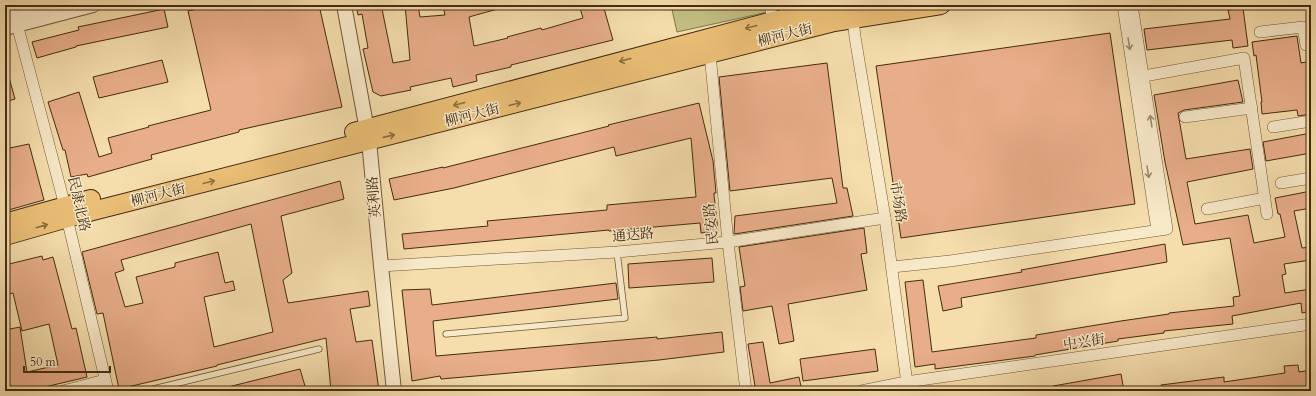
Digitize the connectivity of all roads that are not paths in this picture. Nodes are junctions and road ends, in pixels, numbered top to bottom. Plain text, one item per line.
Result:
1 (93, 5) edge
2 (344, 5) edge
3 (941, 5) edge
4 (1123, 5) edge
5 (1132, 5) edge
6 (36, 6) edge
7 (848, 12) edge
8 (771, 13) edge
9 (5, 14) edge
10 (11, 26) edge
11 (1260, 32) dead end
12 (1311, 44) edge
13 (710, 54) junction
14 (1144, 76) junction
15 (1252, 108) junction
16 (1185, 117) dead end
17 (1311, 121) edge
18 (1273, 127) dead end
19 (368, 134) junction
20 (1311, 178) edge
21 (1280, 183) dead end
22 (1265, 198) junction
23 (1207, 210) dead end
24 (66, 212) junction
25 (1267, 214) dead end
26 (886, 218) junction
27 (5, 223) edge
28 (1162, 229) junction
29 (5, 236) edge
30 (728, 242) junction
31 (617, 252) junction
32 (381, 266) junction
33 (892, 267) junction
34 (1311, 324) edge
35 (446, 334) dead end
36 (319, 349) dead end
37 (107, 386) edge
38 (907, 386) edge
39 (63, 391) edge
40 (145, 391) edge
41 (394, 391) edge
42 (746, 391) edge
43 (863, 391) edge

1 - 10 street
2 - 19 street, 英利路
3 - 7 main road, 柳河大街
4 -> 28 street
5 - 14 street
6 - 9 street
7 - 8 main road, 柳河大街
7 - 13 main road, 柳河大街
7 - 26 street, 市场路
8 -> 19 main road, 柳河大街
10 - 24 street, 民康北路
11 - 12 street
19 -> 13 main road, 柳河大街
13 - 30 street, 民安路
14 - 15 street
28 -> 14 street
15 - 16 street
15 - 22 street
17 - 18 street
19 - 24 main road, 柳河大街
19 - 32 street, 英利路
20 - 21 street
22 - 23 street
22 - 25 street
24 - 27 main road, 柳河大街
29 -> 24 main road, 柳河大街
24 - 37 street, 民康北路
26 - 30 street, 通达路
26 - 33 street, 市场路
28 - 33 street
30 - 31 street, 通达路
30 - 42 street, 民安路
31 - 32 street, 通达路
31 - 35 lane
32 - 41 street, 英利路
33 - 38 street, 市场路
34 - 38 street, 中兴街
36 - 40 lane
37 - 39 street
38 - 43 street, 中兴街

